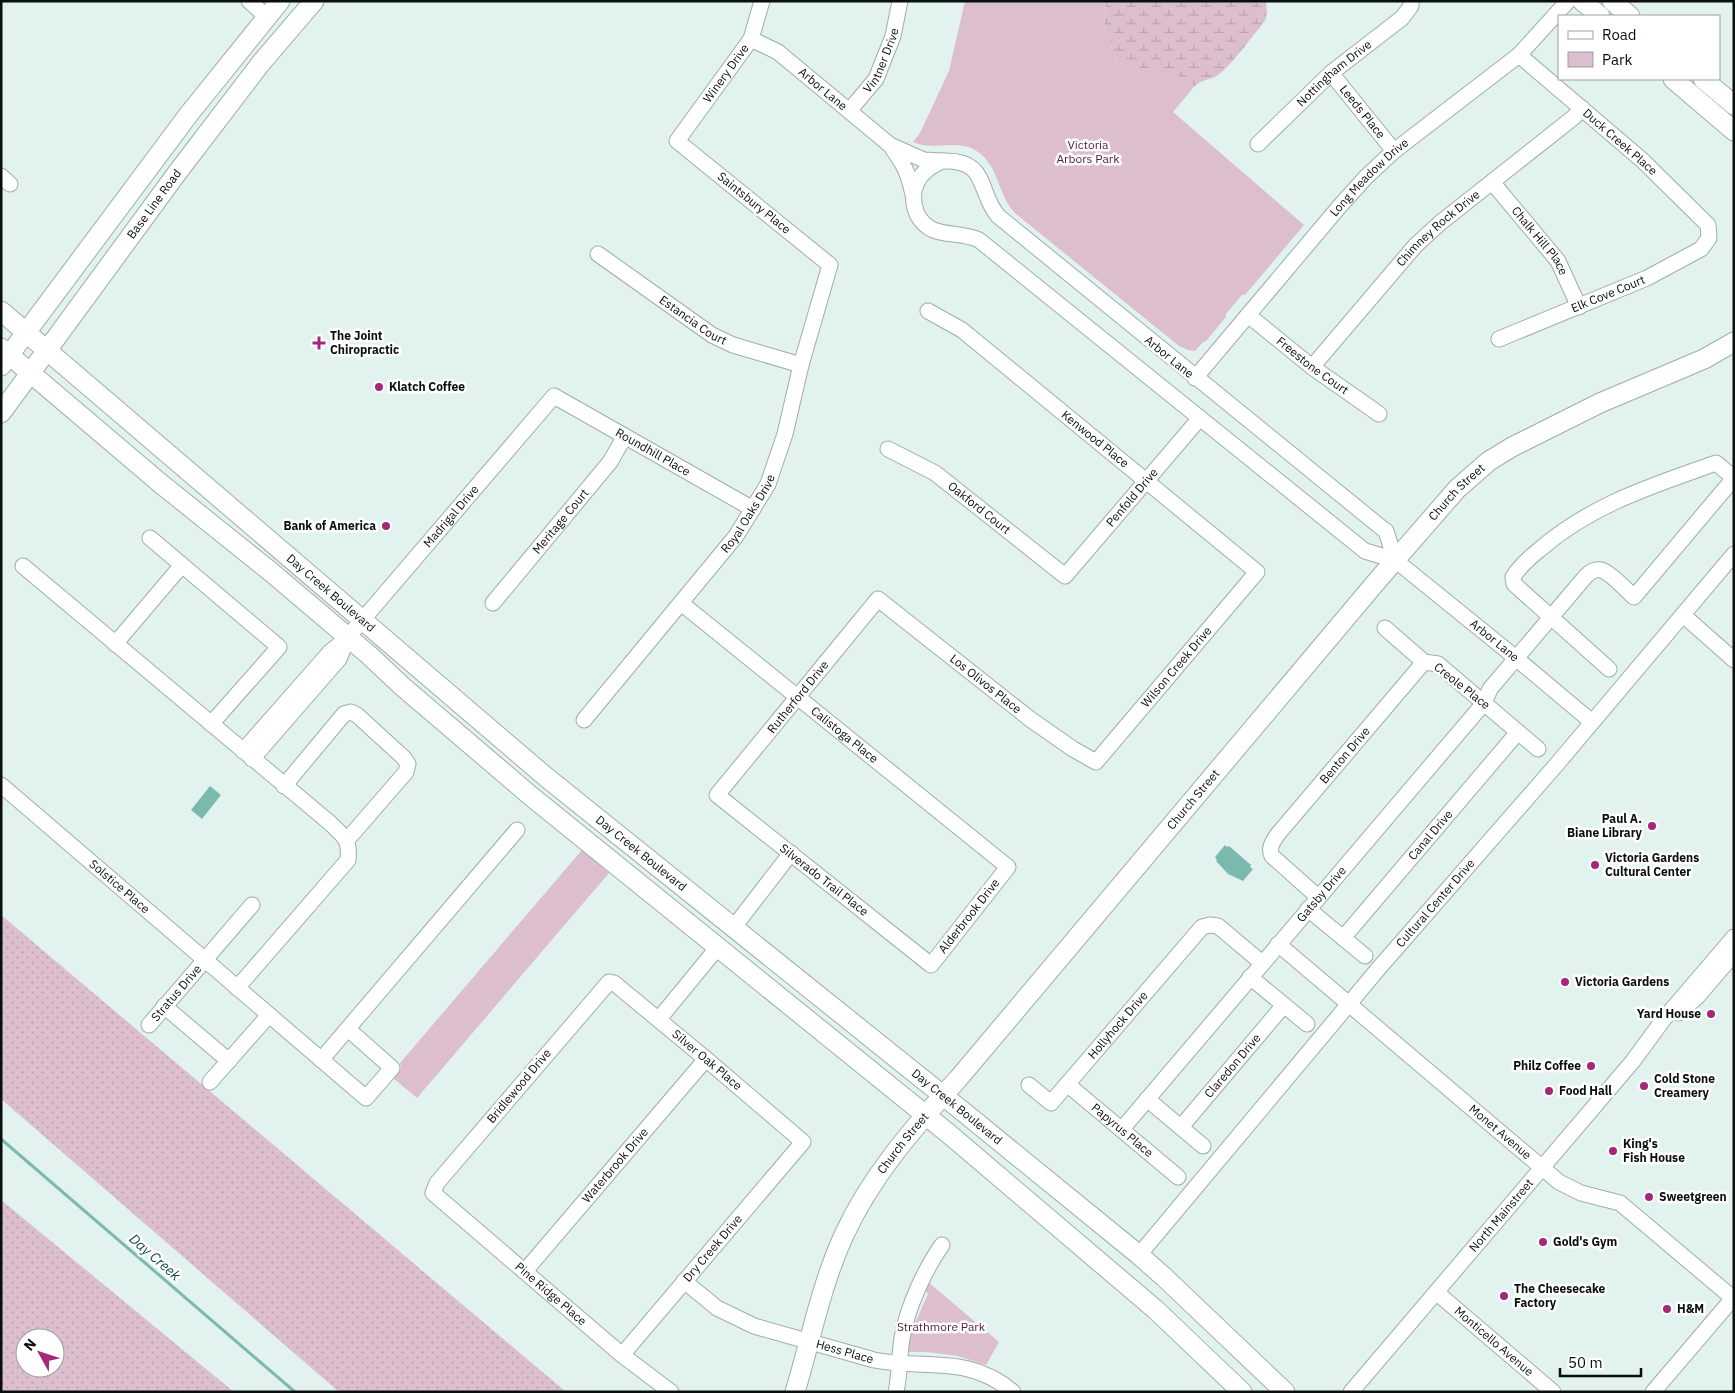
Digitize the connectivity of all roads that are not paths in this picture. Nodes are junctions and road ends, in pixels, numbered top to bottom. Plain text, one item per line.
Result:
1 (250, 1) edge
2 (280, 1) edge
3 (314, 1) edge
4 (762, 1) edge
5 (900, 1) edge
6 (1568, 1) edge
7 (1582, 1) edge
8 (1612, 1) edge
9 (1411, 3) edge
10 (1599, 15) edge
11 (1629, 15) edge
12 (267, 17) junction
13 (252, 36) junction
14 (751, 39) junction
15 (1519, 55) junction
16 (1331, 73) junction
17 (1674, 80) edge
18 (1704, 80) edge
19 (1734, 104) edge
20 (1582, 108) junction
21 (849, 111) junction
22 (1734, 131) edge
23 (205, 136) junction
24 (677, 141) joint
25 (1258, 144) dead end
26 (890, 145) junction
27 (1394, 151) junction
28 (942, 161) junction
29 (1492, 182) junction
30 (913, 196) junction
31 (1709, 238) joint
32 (598, 254) dead end
33 (830, 265) joint
34 (1579, 307) junction
35 (1, 311) edge
36 (928, 311) dead end
37 (1248, 316) junction
38 (26, 332) junction
39 (1499, 339) dead end
40 (1734, 342) edge
41 (48, 350) junction
42 (4, 356) edge
43 (801, 365) junction
44 (1312, 367) junction
45 (31, 373) junction
46 (1195, 378) junction
47 (554, 396) joint
48 (1, 413) edge
49 (1379, 414) dead end
50 (1200, 418) junction
51 (625, 436) junction
52 (888, 449) dead end
53 (1734, 478) edge
54 (1146, 481) junction
55 (752, 509) junction
56 (150, 538) dead end
57 (1734, 554) edge
58 (1395, 560) junction
59 (182, 565) junction
60 (23, 566) dead end
61 (1257, 572) joint
62 (1065, 576) joint
63 (878, 599) joint
64 (493, 603) dead end
65 (681, 603) junction
66 (1683, 615) junction
67 (1550, 618) junction
68 (363, 619) junction
69 (1385, 628) dead end
70 (347, 638) junction
71 (116, 644) junction
72 (1517, 658) junction
73 (1734, 660) edge
74 (1424, 662) junction
75 (1609, 668) dead end
76 (798, 697) junction
77 (1484, 703) junction
78 (584, 720) dead end
79 (1592, 722) junction
80 (211, 724) junction
81 (1518, 732) junction
82 (1538, 749) dead end
83 (248, 755) junction
84 (1096, 762) joint
85 (1, 785) edge
86 (284, 786) junction
87 (717, 795) joint
88 (517, 830) dead end
89 (348, 840) junction
90 (791, 854) junction
91 (1008, 866) joint
92 (1318, 897) junction
93 (252, 905) dead end
94 (1308, 910) junction
95 (734, 927) junction
96 (1734, 936) edge
97 (1343, 938) junction
98 (1278, 944) junction
99 (718, 947) junction
100 (1734, 954) edge
101 (1365, 956) dead end
102 (204, 959) junction
103 (1262, 963) junction
104 (931, 965) joint
105 (1250, 977) junction
106 (609, 982) joint
107 (237, 988) junction
108 (1350, 1004) junction
109 (164, 1006) junction
110 (1284, 1006) junction
111 (269, 1015) junction
112 (659, 1019) junction
113 (149, 1024) dead end
114 (1307, 1024) dead end
115 (348, 1029) junction
116 (1651, 1038) junction
117 (706, 1059) junction
118 (321, 1060) junction
119 (229, 1061) junction
120 (210, 1082) dead end
121 (1067, 1084) junction
122 (1030, 1085) dead end
123 (943, 1095) junction
124 (1147, 1099) junction
125 (926, 1115) junction
126 (1181, 1127) junction
127 (1122, 1129) junction
128 (803, 1142) joint
129 (1204, 1146) dead end
130 (1542, 1167) junction
131 (1178, 1177) dead end
132 (433, 1193) joint
133 (942, 1245) dead end
134 (1138, 1255) junction
135 (525, 1271) junction
136 (684, 1281) junction
137 (1436, 1292) junction
138 (1733, 1298) edge
139 (809, 1342) junction
140 (622, 1355) junction
141 (900, 1364) junction
142 (671, 1392) edge
143 (795, 1392) edge
144 (896, 1392) edge
145 (1013, 1392) edge
146 (1242, 1392) edge
147 (1285, 1392) edge
148 (1351, 1392) edge
149 (1553, 1392) edge
150 (1653, 1392) edge

1 - 12 street
2 - 12 main road, Base Line Road
3 - 23 main road, Base Line Road
4 - 14 street, Winery Drive
5 - 21 street, Vintner Drive
6 - 15 street, Long Meadow Drive
7 - 10 main road
8 - 11 main road
9 - 16 street, Nottingham Drive
12 - 13 main road, Base Line Road
13 - 23 main road
13 - 38 main road, Base Line Road
14 - 21 street, Arbor Lane
14 - 24 street, Winery Drive
15 - 20 street, Duck Creek Place
15 - 27 street, Long Meadow Drive
16 - 25 street, Nottingham Drive
16 - 27 street, Leeds Place
17 - 22 main road
18 - 19 main road
20 - 29 street, Chimney Rock Drive
20 - 31 street, Duck Creek Place
21 - 26 street, Arbor Lane
23 - 41 main road, Base Line Road
24 - 33 street, Saintsbury Place
26 - 28 street, Arbor Lane
26 - 30 street, Arbor Lane
27 - 37 street, Long Meadow Drive
28 - 30 street
28 - 46 street, Arbor Lane
29 - 34 street, Chalk Hill Place
29 - 44 street, Chimney Rock Drive
30 - 50 street, Arbor Lane
31 - 34 street, Elk Cove Court
32 - 43 street, Estancia Court
33 - 43 street, Royal Oaks Drive
34 - 39 street, Elk Cove Court
35 - 38 main road, Day Creek Boulevard
36 - 54 street, Kenwood Place
37 - 44 street, Freestone Court
37 - 46 street, Long Meadow Drive
38 - 41 main road, Day Creek Boulevard
38 - 42 main road, Base Line Road
40 - 58 main road, Church Street
41 - 45 main road, Base Line Road
41 - 68 main road, Day Creek Boulevard
42 - 45 main road, Day Creek Boulevard
43 - 55 street, Royal Oaks Drive
44 - 49 street, Freestone Court
45 - 48 main road, Base Line Road
45 - 70 main road, Day Creek Boulevard
46 - 58 street, Arbor Lane
47 - 51 street, Roundhill Place
47 - 68 street, Madrigal Drive
50 - 54 street, Penfold Drive
50 - 58 street, Arbor Lane
51 - 55 street, Roundhill Place
51 - 64 street, Meritage Court
52 - 62 street, Oakford Court
53 - 67 street, Gatsby Drive
53 - 67 street
54 - 61 street, Kenwood Place
54 - 62 street, Penfold Drive
55 - 65 street, Royal Oaks Drive
56 - 59 street
57 - 66 street, Cultural Center Drive
58 - 72 street, Arbor Lane
58 - 123 main road, Church Street
59 - 71 street
59 - 80 street
60 - 71 street
61 - 84 street, Wilson Creek Drive
63 - 76 street, Rutherford Drive
63 - 84 street, Los Olivos Place
65 - 76 street, Calistoga Place
65 - 78 street, Royal Oaks Drive
66 - 73 street
66 - 79 street, Cultural Center Drive
67 - 72 street, Gatsby Drive
67 - 75 street
68 - 70 street, Madrigal Drive
68 - 95 main road, Day Creek Boulevard
69 - 74 street, Creole Place
70 - 83 street, Madrigal Drive
70 - 99 main road, Day Creek Boulevard
71 - 80 street
72 - 77 street, Gatsby Drive
72 - 79 street, Arbor Lane
74 - 77 street, Creole Place
74 - 92 street, Benton Drive
76 - 87 street, Rutherford Drive
76 - 91 street, Calistoga Place
77 - 81 street, Creole Place
77 - 92 street, Gatsby Drive
79 - 108 street, Cultural Center Drive
80 - 83 street
81 - 82 street, Creole Place
81 - 97 street, Canal Drive
83 - 86 street
85 - 102 street, Solstice Place
86 - 89 street
86 - 89 street
87 - 90 street, Silverado Trail Place
88 - 115 street
89 - 107 street
90 - 95 street
90 - 104 street, Silverado Trail Place
91 - 104 street, Alderbrook Drive
92 - 94 street, Gatsby Drive
93 - 102 street, Stratus Drive
94 - 97 street
94 - 98 street, Gatsby Drive
95 - 123 main road, Day Creek Boulevard
96 - 116 street, North Mainstreet
97 - 101 street
98 - 103 street, Gatsby Drive
98 - 108 street, Monet Avenue
99 - 112 street
99 - 125 main road, Day Creek Boulevard
100 - 116 street, North Mainstreet
102 - 107 street, Solstice Place
102 - 109 street, Stratus Drive
103 - 105 street, Gatsby Drive
103 - 121 street, Hollyhock Drive
105 - 110 street
105 - 124 street, Gatsby Drive
106 - 112 street, Silver Oak Place
106 - 132 street, Bridlewood Drive
107 - 111 street, Solstice Place
108 - 130 street, Monet Avenue
108 - 134 street, Cultural Center Drive
109 - 113 street, Stratus Drive
109 - 119 street
110 - 114 street
110 - 126 street, Claredon Drive
111 - 118 street, Solstice Place
111 - 119 street
112 - 117 street, Silver Oak Place
115 - 118 street
115 - 118 street, Solstice Place
116 - 130 street, North Mainstreet
117 - 128 street, Silver Oak Place
117 - 135 street, Waterbrook Drive
119 - 120 street
121 - 122 street, Hollyhock Drive
121 - 127 street, Papyrus Place
123 - 125 main road, Church Street
123 - 134 main road, Day Creek Boulevard
124 - 126 street
124 - 127 street, Gatsby Drive
125 - 139 main road, Church Street
125 - 146 main road, Day Creek Boulevard
126 - 129 street
127 - 131 street, Papyrus Place
128 - 136 street, Dry Creek Drive
130 - 137 street, North Mainstreet
130 - 138 street, Monet Avenue
132 - 135 street, Pine Ridge Place
133 - 141 street
134 - 147 main road, Day Creek Boulevard
135 - 140 street, Pine Ridge Place
136 - 139 street, Hess Place
136 - 140 street, Dry Creek Drive
137 - 148 street, North Mainstreet
137 - 149 street, Monticello Avenue
138 - 150 street
139 - 141 street, Hess Place
139 - 143 main road, Church Street
140 - 142 street, Pine Ridge Place
141 - 144 street
141 - 145 street, Hess Place

